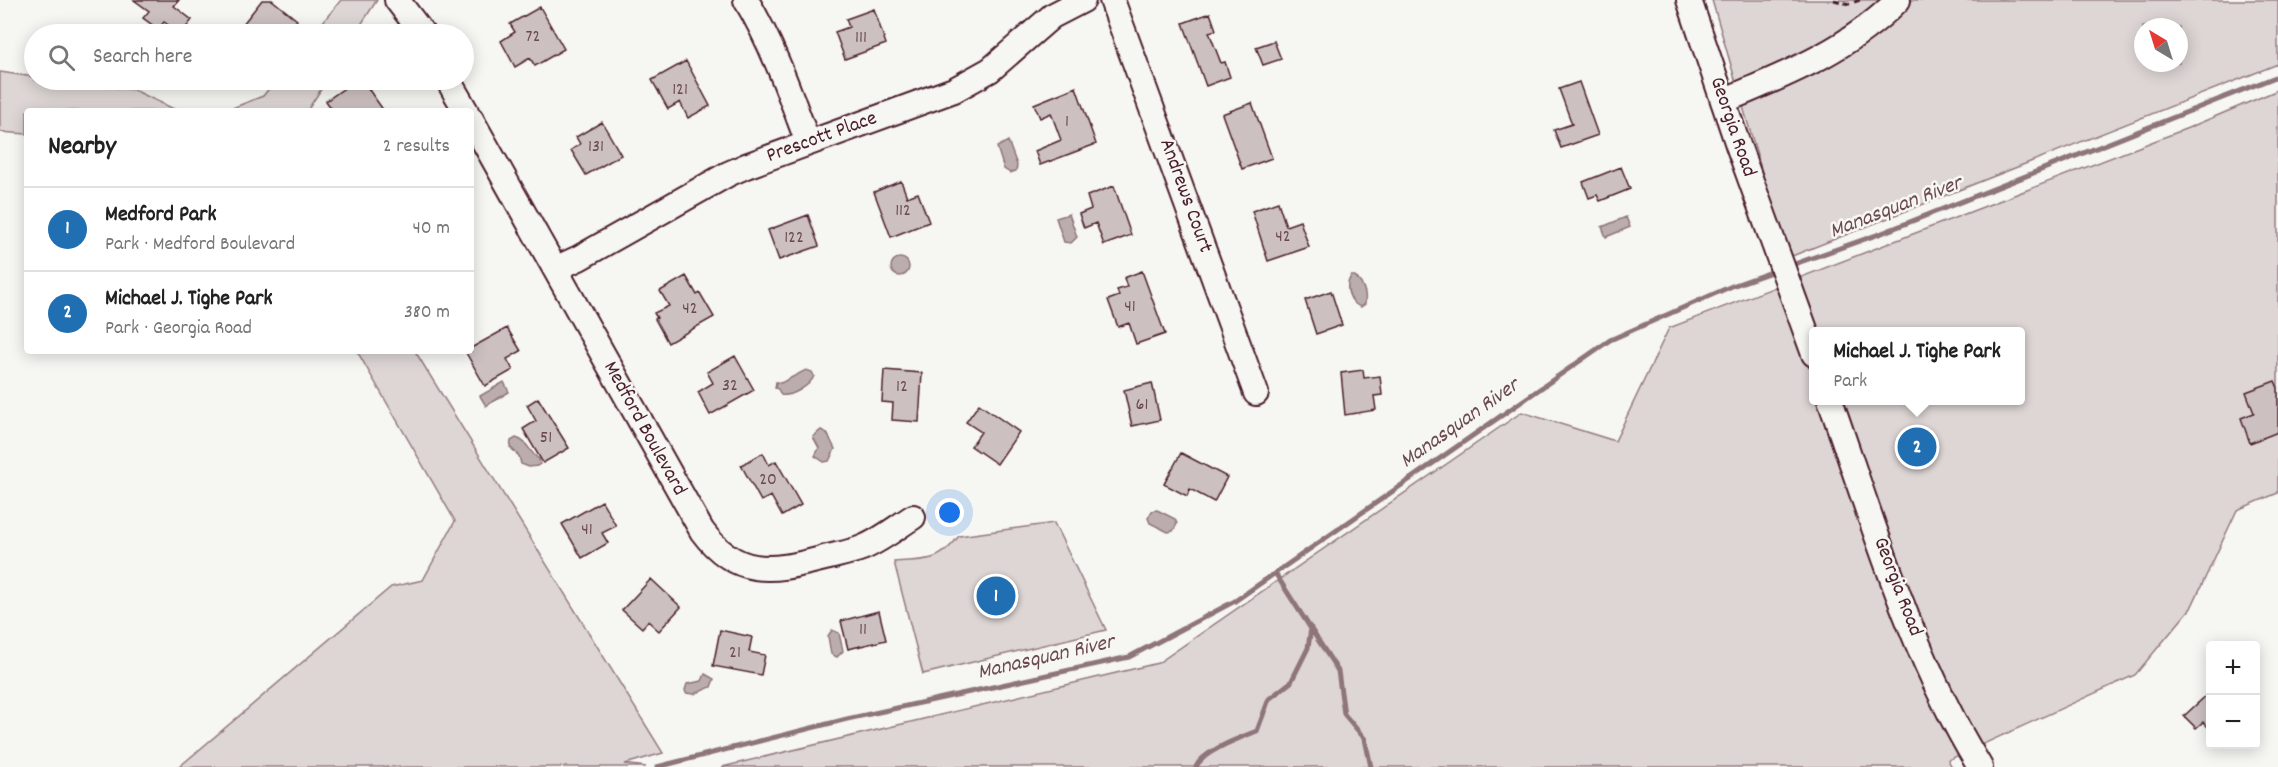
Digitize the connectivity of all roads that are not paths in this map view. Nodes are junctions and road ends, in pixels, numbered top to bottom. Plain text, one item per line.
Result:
1 (397, 0) edge
2 (746, 0) edge
3 (1083, 0) edge
4 (1112, 0) edge
5 (1689, 0) edge
6 (1898, 0) edge
7 (415, 24) edge
8 (454, 90) edge
9 (1723, 101) junction
10 (464, 108) edge
11 (474, 124) edge
12 (808, 143) junction
13 (555, 269) junction
14 (1809, 340) edge
15 (1256, 393) dead end
16 (1832, 405) edge
17 (913, 517) dead end
18 (1980, 767) edge

1 - 7 street
2 - 12 street
3 - 12 street, Prescott Place
4 - 15 street, Andrews Court
5 - 9 street, Georgia Road
6 - 9 street
8 - 10 street
9 - 14 street, Georgia Road
11 - 13 street, Medford Boulevard
12 - 13 street, Prescott Place
13 - 17 street, Medford Boulevard
16 - 18 street, Georgia Road

